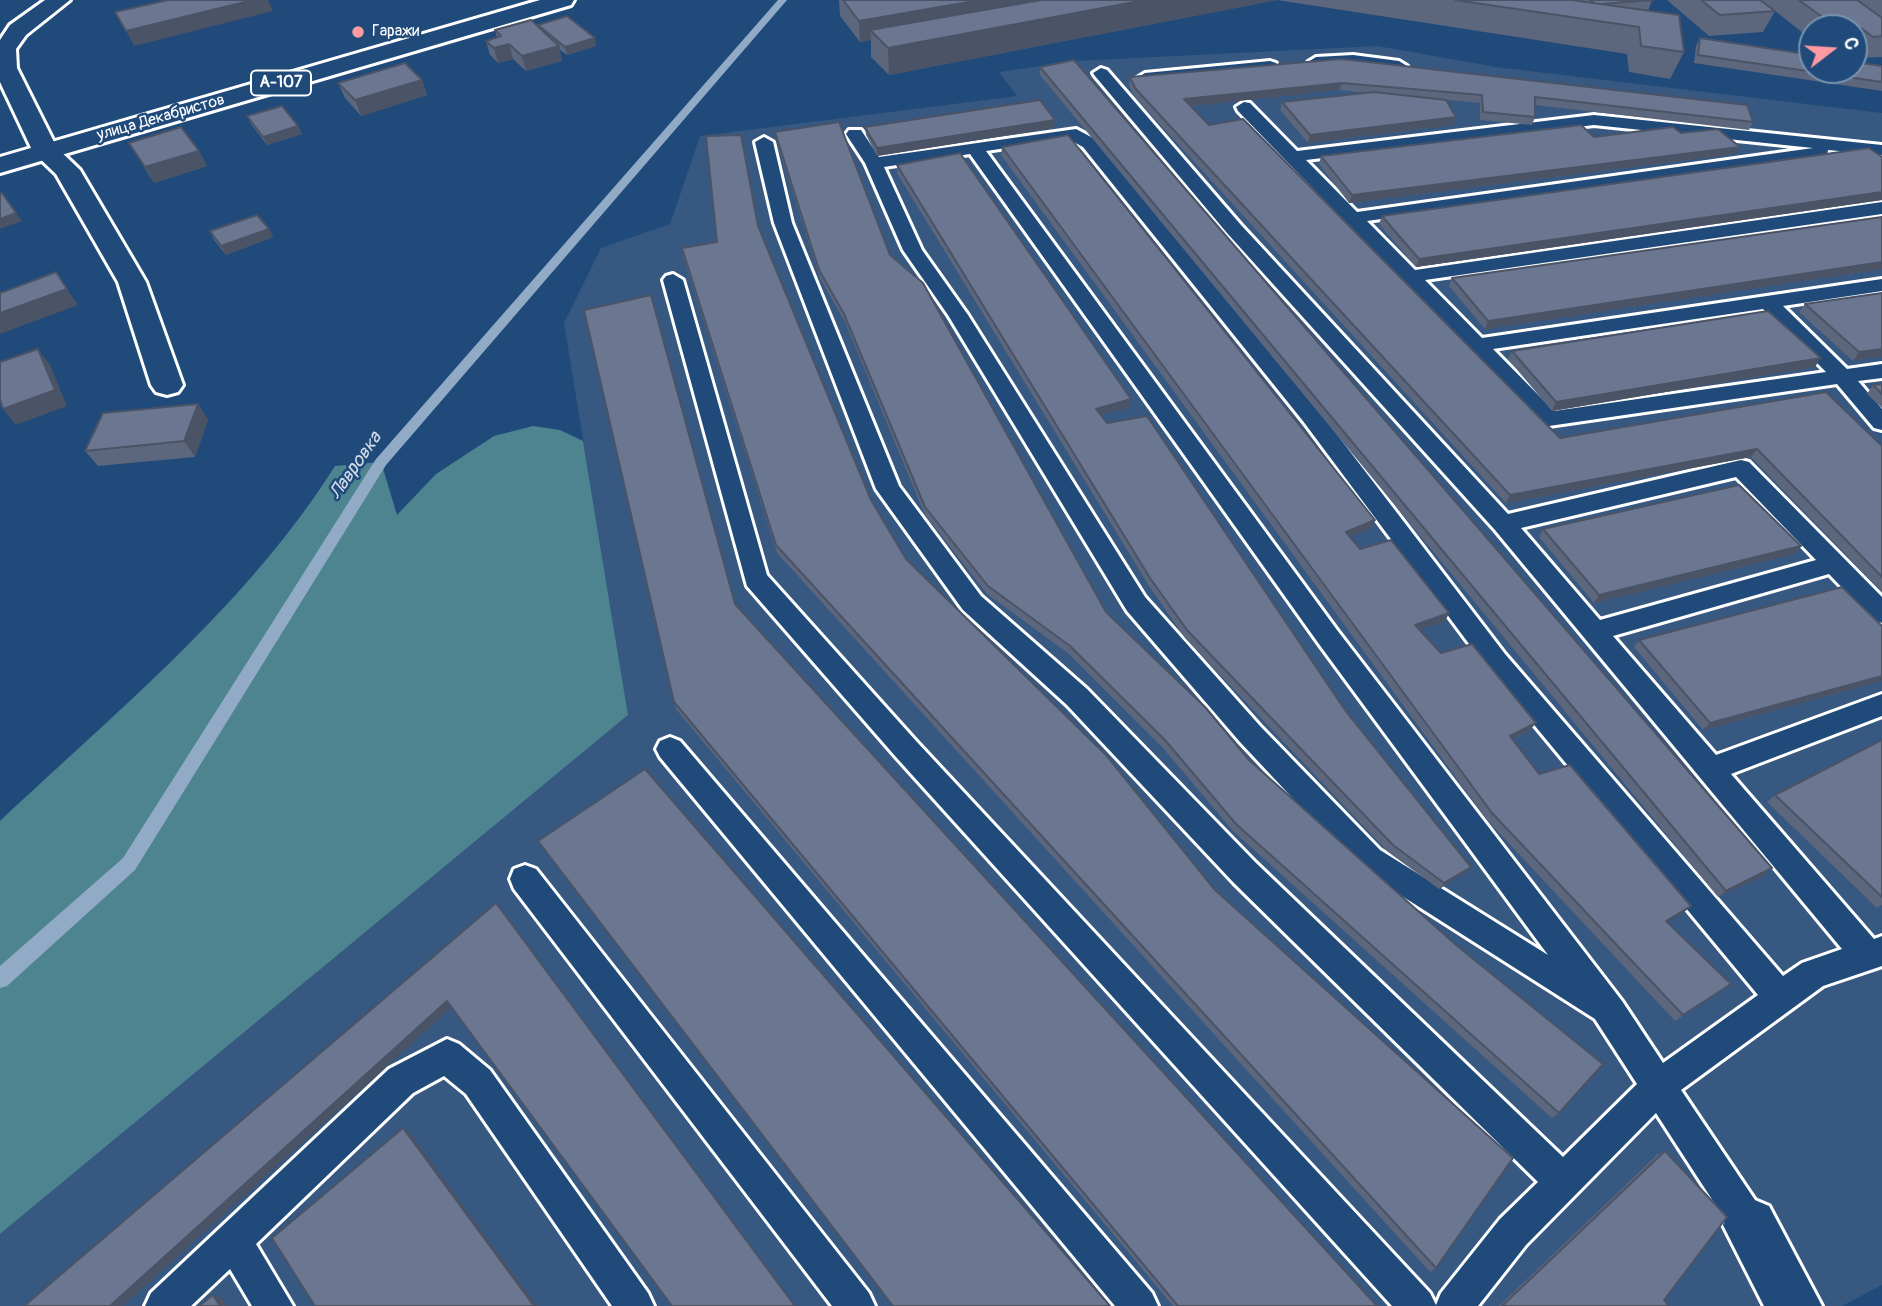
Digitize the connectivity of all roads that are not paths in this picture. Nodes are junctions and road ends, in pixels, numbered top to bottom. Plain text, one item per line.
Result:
1 (59, 0) edge
2 (563, 0) edge
3 (1418, 69) edge
4 (1244, 107) edge
5 (855, 134) dead end
6 (764, 142) dead end
7 (1858, 146) junction
8 (975, 148) junction
9 (1882, 150) edge
10 (46, 152) junction
11 (1292, 157) junction
12 (874, 163) junction
13 (0, 165) edge
14 (1882, 208) edge
15 (1352, 218) junction
16 (1408, 277) junction
17 (673, 280) dead end
18 (1882, 285) edge
19 (1768, 302) junction
20 (1476, 345) junction
21 (1882, 371) edge
22 (1843, 377) junction
23 (167, 385) dead end
24 (1882, 423) edge
25 (1503, 524) junction
26 (1834, 564) junction
27 (1882, 613) edge
28 (1594, 632) junction
29 (1882, 705) edge
30 (670, 748) dead end
31 (1711, 769) junction
32 (525, 879) dead end
33 (1875, 953) edge
34 (1781, 998) junction
35 (1610, 1012) junction
36 (1659, 1086) junction
37 (1563, 1182) junction
38 (1750, 1225) joint
39 (233, 1241) junction
40 (164, 1306) edge
41 (274, 1306) edge
42 (635, 1306) edge
43 (856, 1306) edge
44 (1139, 1306) edge
45 (1416, 1306) edge
46 (1454, 1306) edge
47 (1794, 1306) edge

1 - 10 main road
2 - 10 main road, улица Декабристов / А-107
3 - 25 lane
4 - 11 lane
5 - 12 lane
6 - 37 lane
7 - 9 lane
7 - 11 lane
7 - 15 lane
8 - 12 lane
8 - 34 lane
8 - 35 lane
10 - 13 main road, улица Декабристов / А-107
10 - 23 main road
11 - 15 lane
12 - 35 lane
14 - 16 lane
15 - 16 lane
16 - 20 lane
17 - 45 lane
18 - 19 lane
19 - 20 lane
19 - 22 lane
20 - 22 lane
21 - 22 lane
22 - 24 lane
25 - 26 lane
25 - 28 lane
26 - 27 lane
26 - 28 lane
28 - 31 lane
29 - 31 lane
30 - 44 lane
31 - 33 lane
32 - 43 lane
33 - 34 lane
34 - 36 lane
35 - 36 lane
36 - 37 lane
36 - 38 lane
37 - 46 lane
38 - 47 main road
39 - 40 lane
39 - 41 lane
39 - 42 lane

